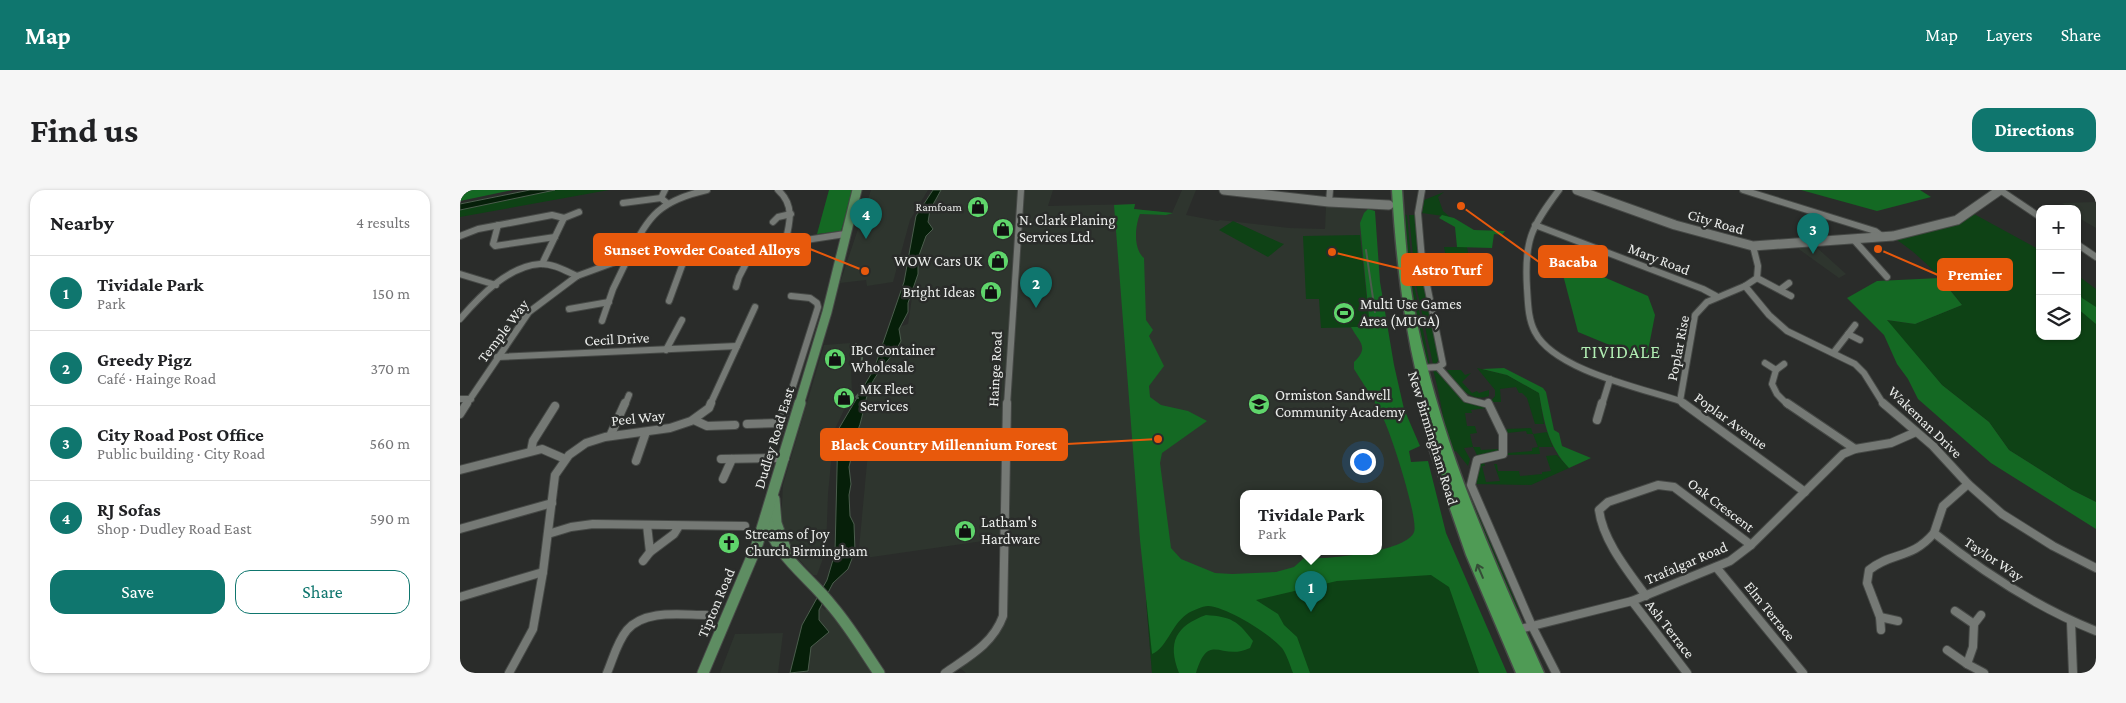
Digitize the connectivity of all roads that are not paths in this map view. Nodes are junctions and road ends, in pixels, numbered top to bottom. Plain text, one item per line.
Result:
1 (665, 190) edge
2 (707, 190) edge
3 (780, 190) edge
4 (858, 190) edge
5 (1021, 190) edge
6 (1224, 190) edge
7 (1330, 190) edge
8 (1389, 190) edge
9 (1397, 190) edge
10 (1422, 190) edge
11 (1559, 190) edge
12 (1577, 190) edge
13 (1998, 190) edge
14 (1747, 191) edge
15 (661, 198) junction
16 (667, 202) junction
17 (1329, 202) junction
18 (623, 203) dead end
19 (1393, 205) junction
20 (579, 212) dead end
21 (791, 214) junction
22 (2036, 214) edge
23 (564, 218) junction
24 (773, 222) dead end
25 (498, 225) junction
26 (1535, 226) junction
27 (847, 235) junction
28 (460, 236) edge
29 (555, 237) junction
30 (1883, 237) junction
31 (1853, 239) junction
32 (785, 243) junction
33 (1753, 246) junction
34 (2081, 247) edge
35 (754, 248) junction
36 (687, 252) junction
37 (2096, 257) edge
38 (629, 258) junction
39 (542, 264) junction
40 (460, 274) edge
41 (577, 276) junction
42 (1888, 277) dead end
43 (1757, 278) junction
44 (1789, 283) dead end
45 (496, 285) junction
46 (1745, 286) junction
47 (736, 287) dead end
48 (1781, 289) junction
49 (791, 296) dead end
50 (1716, 296) junction
51 (1791, 296) dead end
52 (669, 300) dead end
53 (609, 302) junction
54 (756, 307) dead end
55 (569, 309) dead end
56 (816, 312) junction
57 (828, 312) junction
58 (460, 319) edge
59 (682, 320) dead end
60 (602, 321) dead end
61 (1854, 325) dead end
62 (1848, 334) junction
63 (1860, 340) dead end
64 (738, 346) junction
65 (666, 350) junction
66 (1834, 352) junction
67 (497, 357) junction
68 (1765, 363) dead end
69 (1784, 364) dead end
70 (1438, 367) junction
71 (1420, 368) junction
72 (810, 369) junction
73 (798, 370) junction
74 (1776, 370) junction
75 (1610, 379) junction
76 (629, 395) dead end
77 (471, 398) junction
78 (460, 399) edge
79 (1680, 401) junction
80 (555, 406) dead end
81 (460, 414) edge
82 (694, 420) junction
83 (1597, 420) dead end
84 (746, 424) dead end
85 (735, 425) dead end
86 (646, 432) junction
87 (1916, 432) junction
88 (612, 434) junction
89 (1855, 449) junction
90 (531, 451) junction
91 (785, 458) junction
92 (565, 459) junction
93 (721, 459) dead end
94 (732, 459) junction
95 (636, 461) dead end
96 (460, 470) edge
97 (723, 480) dead end
98 (1968, 484) junction
99 (773, 490) junction
100 (1804, 492) junction
101 (552, 503) junction
102 (766, 516) junction
103 (647, 525) junction
104 (679, 526) junction
105 (745, 526) dead end
106 (460, 529) edge
107 (1934, 532) junction
108 (548, 534) junction
109 (774, 540) junction
110 (757, 545) junction
111 (1751, 545) junction
112 (650, 552) junction
113 (643, 561) dead end
114 (790, 561) junction
115 (1716, 567) junction
116 (2096, 568) edge
117 (543, 572) junction
118 (1646, 596) junction
119 (460, 597) edge
120 (1632, 602) junction
121 (1955, 612) dead end
122 (706, 615) dead end
123 (1981, 615) dead end
124 (1880, 617) junction
125 (1898, 621) dead end
126 (2071, 622) junction
127 (1974, 624) junction
128 (1532, 626) junction
129 (1881, 630) dead end
130 (1511, 631) junction
131 (2096, 631) edge
132 (1946, 650) dead end
133 (1967, 664) junction
134 (509, 673) edge
135 (607, 673) edge
136 (703, 673) edge
137 (879, 673) edge
138 (945, 673) edge
139 (1524, 673) edge
140 (1536, 673) edge
141 (1556, 673) edge
142 (1687, 673) edge
143 (1803, 673) edge
144 (1984, 673) edge
145 (2073, 673) edge

1 - 15 street
2 - 16 street
3 - 21 street
4 - 27 main road, Dudley Road East
4 - 27 main road, Dudley Road East
5 - 138 street, Hainge Road
6 - 17 street
7 - 17 street
8 - 19 highway, New Birmingham Road
9 - 19 highway, New Birmingham Road
10 - 70 street, New Birmingham Road
11 - 26 street, Poplar Avenue
12 - 33 street, City Road
13 - 22 street
13 - 30 street, City Road
14 - 30 street
15 - 16 street
15 - 18 street
16 - 38 street
17 - 19 street
19 - 71 highway, New Birmingham Road
130 -> 19 highway, New Birmingham Road
20 - 23 street
21 - 24 street
21 - 32 street
23 - 25 street
23 - 29 street
25 - 28 street
25 - 29 street
26 - 50 street, Mary Road
26 - 75 street, Poplar Avenue
27 - 32 street, Temple Way
27 - 57 main road, Dudley Road East
29 - 39 street
30 - 31 street, City Road
31 - 33 street, City Road
31 - 42 street
32 - 35 street, Temple Way
33 - 43 street
34 - 37 street
35 - 36 street, Temple Way
35 - 47 street
36 - 38 street, Temple Way
36 - 52 street
38 - 41 street, Temple Way
38 - 53 street
39 - 41 street
39 - 45 street
40 - 45 street
41 - 67 street, Temple Way
43 - 46 street, Poplar Rise
43 - 48 street
44 - 48 street
45 - 58 street
46 - 50 street, Poplar Rise
46 - 66 street, Wakeman Drive
48 - 51 street
49 - 56 street
50 - 79 street, Poplar Rise
53 - 55 street
53 - 60 street
54 - 64 street, Peel Way
56 - 57 street
56 - 73 street, Dudley Road East
57 - 72 main road, Dudley Road East
59 - 65 street
61 - 62 street
62 - 63 street
62 - 66 street
64 - 65 street, Cecil Drive
64 - 82 street, Peel Way
65 - 67 street, Cecil Drive
66 - 87 street, Wakeman Drive
67 - 77 street, Temple Way
68 - 74 street
69 - 74 street
70 - 71 street, New Birmingham Road
70 - 128 street, New Birmingham Road
71 - 130 highway, New Birmingham Road
72 - 73 street, Dudley Road East
72 - 91 main road, Dudley Road East
73 - 84 street, Dudley Road East
74 - 89 street
75 - 79 street, Poplar Avenue
75 - 83 street
76 - 88 street
77 - 78 street
77 - 81 street, Temple Way
79 - 100 street, Poplar Avenue
80 - 90 street
82 - 85 street
82 - 86 street, Peel Way
86 - 88 street, Peel Way
86 - 95 street
87 - 89 street, Trafalgar Road
87 - 98 street, Wakeman Drive
88 - 92 street, Peel Way
89 - 100 street, Trafalgar Road
90 - 92 street
90 - 96 street
91 - 94 street
91 - 99 main road, Dudley Road East
92 - 101 street
93 - 94 street
94 - 97 street
98 - 107 street
98 - 116 street, Wakeman Drive
99 - 102 main road, Dudley Road East
99 - 114 main road
100 - 111 street, Trafalgar Road
101 - 106 street
101 - 108 street
102 - 109 main road
102 - 110 main road, Tipton Road
103 - 104 street
103 - 108 street
103 - 112 street
104 - 105 street
104 - 112 street
107 - 124 street
107 - 126 street, Taylor Way
108 - 117 street
109 - 110 main road
109 - 114 main road
110 - 136 main road, Tipton Road
111 - 115 street, Trafalgar Road
111 - 118 street, Oak Crescent
112 - 113 street
114 - 137 main road
115 - 118 street, Trafalgar Road
115 - 143 street, Elm Terrace
117 - 119 street
117 - 134 street
118 - 120 street, Trafalgar Road
120 - 128 street, Trafalgar Road
120 - 142 street, Ash Terrace
121 - 127 street
122 - 135 street
123 - 127 street
124 - 125 street
124 - 129 street
126 - 131 street, Taylor Way
126 - 145 street
127 - 133 street
128 - 130 street, Trafalgar Road
128 - 141 street, New Birmingham Road
130 - 139 highway, New Birmingham Road
130 - 140 highway, New Birmingham Road
132 - 133 street
133 - 144 street

